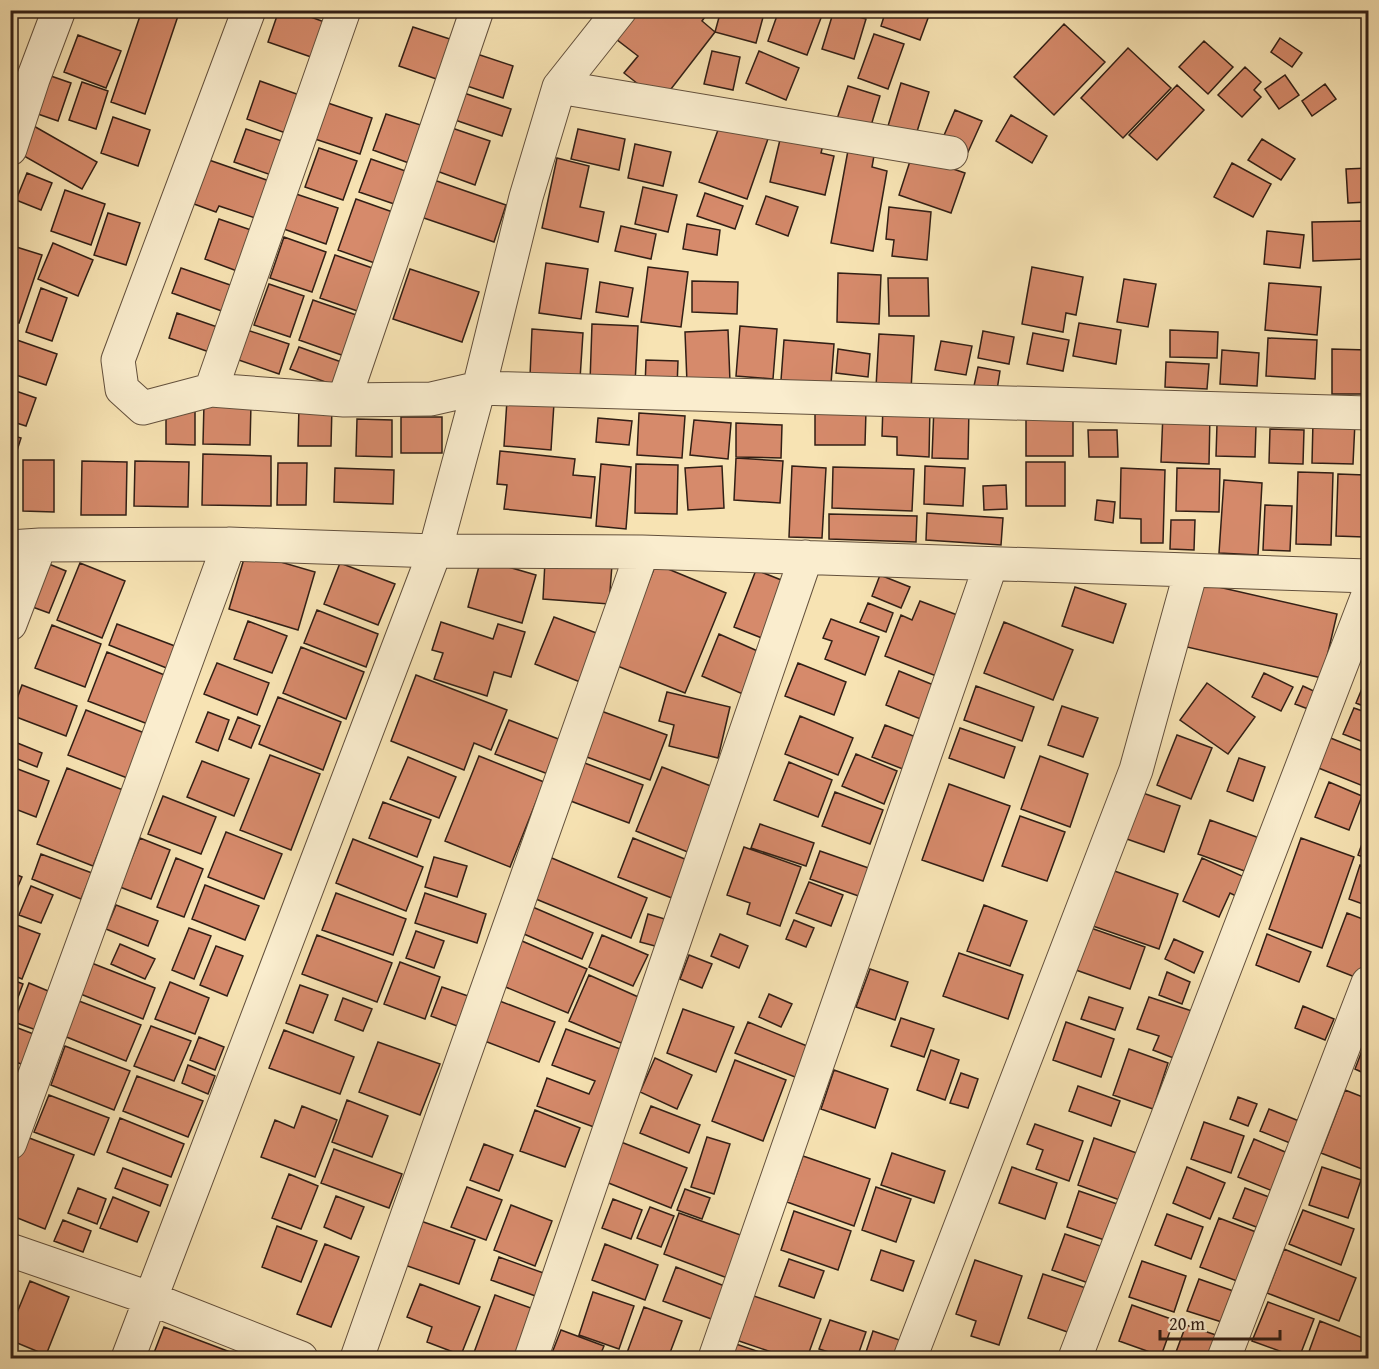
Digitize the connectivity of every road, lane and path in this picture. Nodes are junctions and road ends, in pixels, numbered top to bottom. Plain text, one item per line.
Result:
1 (59, 10) edge
2 (249, 10) edge
3 (344, 10) edge
4 (477, 10) edge
5 (620, 10) edge
6 (22, 75) edge
7 (559, 87) junction
8 (10, 149) edge
9 (951, 153) dead end
10 (479, 388) junction
11 (211, 390) junction
12 (344, 400) junction
13 (1368, 413) edge
14 (229, 544) junction
15 (25, 546) edge
16 (435, 551) junction
17 (642, 552) junction
18 (806, 557) junction
19 (991, 564) junction
20 (1191, 571) junction
21 (1368, 576) edge
22 (1368, 595) edge
23 (10, 624) edge
24 (1368, 984) edge
25 (10, 1143) edge
26 (10, 1250) edge
27 (149, 1298) junction
28 (128, 1359) edge
29 (301, 1359) edge
30 (357, 1359) edge
31 (531, 1359) edge
32 (715, 1359) edge
33 (910, 1359) edge
34 (1075, 1359) edge
35 (1224, 1359) edge

1 - 6 street
2 - 11 street
3 - 11 street
4 - 12 street
5 - 7 street
6 - 8 street
7 - 9 street
7 - 10 street
10 - 12 street
10 - 13 street
10 - 16 street
11 - 12 street
14 - 15 street
14 - 16 street
14 - 25 street
15 - 23 street
16 - 17 street
16 - 27 street
17 - 18 street
17 - 30 street
18 - 19 street
18 - 31 street
19 - 20 street
19 - 32 street
20 - 21 street
20 - 33 street
22 - 34 street
24 - 35 street
26 - 27 street
27 - 28 street
27 - 29 street

